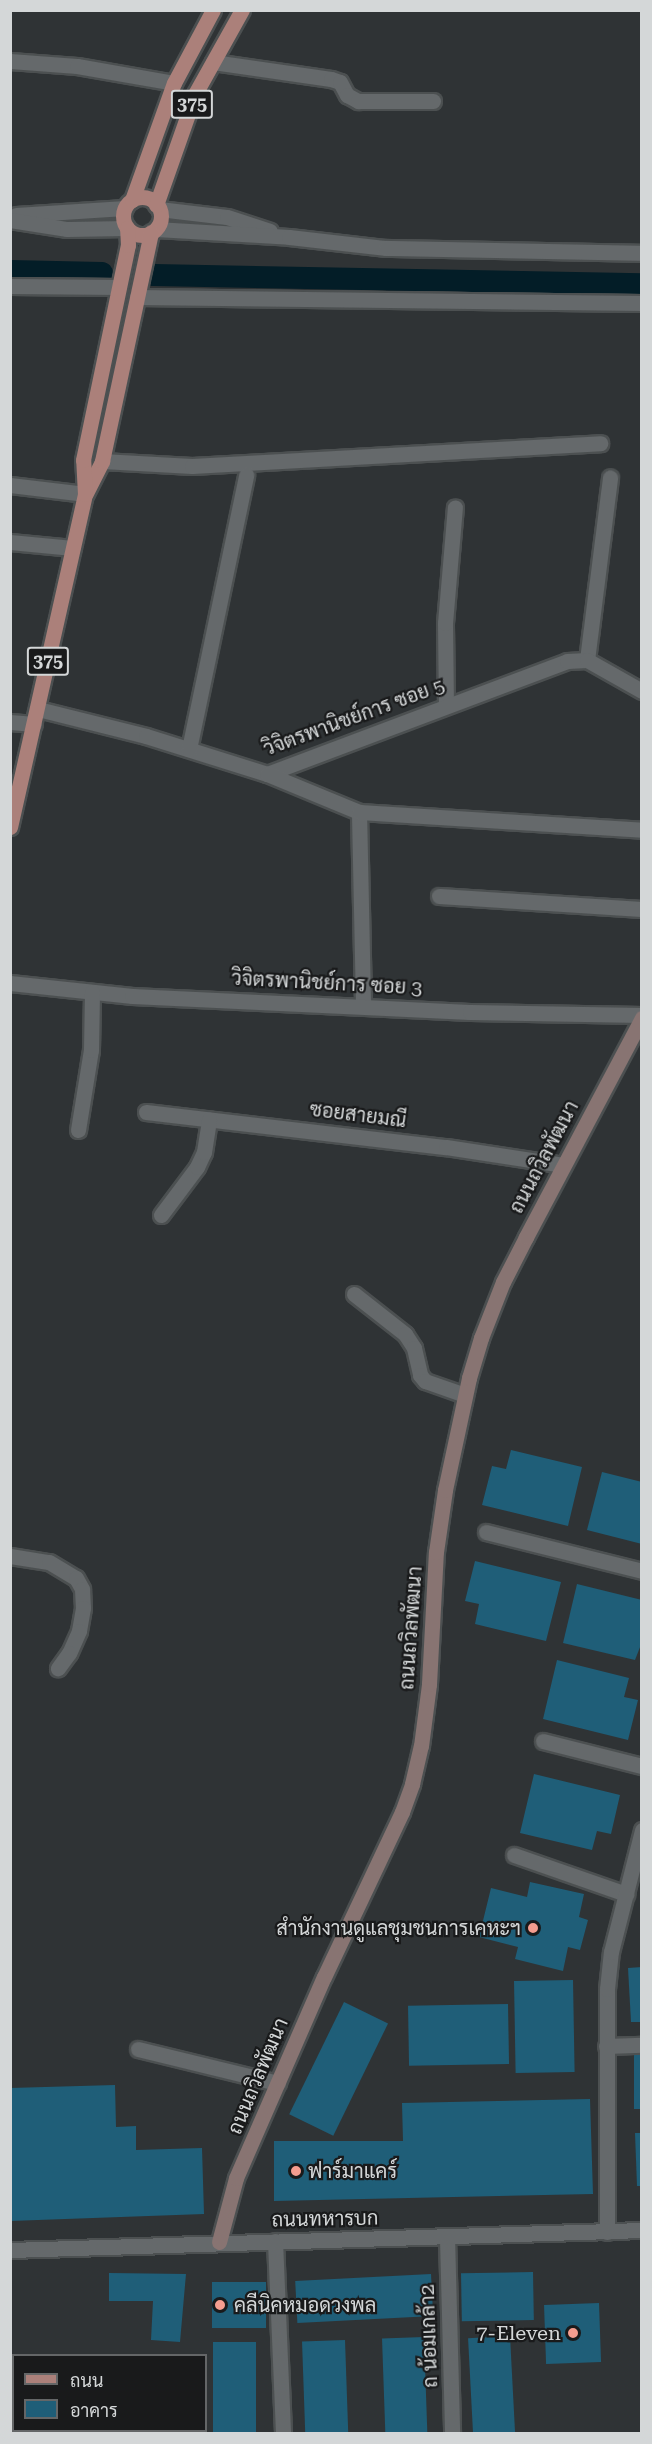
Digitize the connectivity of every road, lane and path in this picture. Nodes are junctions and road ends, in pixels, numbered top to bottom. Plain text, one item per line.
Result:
1 (213, 10) edge
2 (242, 10) edge
3 (10, 61) edge
4 (213, 62) junction
5 (174, 83) junction
6 (433, 101) dead end
7 (128, 204) junction
8 (158, 207) junction
9 (10, 215) edge
10 (10, 220) edge
11 (127, 228) junction
12 (154, 230) junction
13 (289, 237) junction
14 (642, 252) edge
15 (10, 286) edge
16 (119, 287) junction
17 (137, 297) junction
18 (642, 303) edge
19 (600, 442) dead end
20 (102, 461) junction
21 (246, 475) dead end
22 (610, 477) dead end
23 (10, 485) edge
24 (85, 494) junction
25 (455, 507) dead end
26 (10, 542) edge
27 (73, 548) junction
28 (587, 660) junction
29 (642, 691) edge
30 (446, 706) junction
31 (36, 717) junction
32 (10, 722) edge
33 (189, 749) junction
34 (267, 774) junction
35 (359, 812) junction
36 (10, 827) edge
37 (642, 830) edge
38 (439, 897) dead end
39 (642, 909) edge
40 (10, 983) edge
41 (92, 992) junction
42 (363, 1006) junction
43 (642, 1017) edge
44 (146, 1112) dead end
45 (209, 1119) junction
46 (78, 1130) dead end
47 (564, 1165) junction
48 (161, 1215) dead end
49 (354, 1294) dead end
50 (465, 1395) junction
51 (486, 1532) dead end
52 (10, 1556) edge
53 (642, 1571) edge
54 (58, 1668) dead end
55 (543, 1741) dead end
56 (642, 1766) edge
57 (642, 1830) edge
58 (514, 1855) dead end
59 (639, 1855) edge
60 (626, 1894) junction
61 (642, 2045) edge
62 (606, 2046) junction
63 (138, 2049) dead end
64 (278, 2083) junction
65 (642, 2230) edge
66 (607, 2232) junction
67 (447, 2237) junction
68 (274, 2241) junction
69 (219, 2242) junction
70 (10, 2250) edge
71 (283, 2433) edge
72 (452, 2433) edge

1 - 5 main road, 375
2 - 4 main road, 375
3 - 5 street
4 - 6 street
4 - 8 main road, 375
5 - 7 main road, 375
7 - 8 main road
7 - 9 street
7 - 11 main road
8 - 12 main road
8 - 13 street
10 - 11 street
11 - 12 main road
11 - 16 main road, 375
12 - 13 street
12 - 17 main road, 375
13 - 14 street
15 - 16 street
16 - 24 main road, 375
17 - 18 street
17 - 20 main road, 375
19 - 20 street
20 - 24 main road, 375
21 - 33 street
22 - 28 street
23 - 24 street
24 - 27 main road, 375
25 - 30 street
26 - 27 street
27 - 31 main road, 375
28 - 29 street
28 - 30 street, วิจิตรพานิชย์การ ซอย 5
30 - 34 street, วิจิตรพานิชย์การ ซอย 5
31 - 32 street, วิจิตรพานิชย์การ ซอย 5
31 - 33 street, วิจิตรพานิชย์การ ซอย 5
31 - 36 main road, 375
33 - 34 street, วิจิตรพานิชย์การ ซอย 5
34 - 35 street
35 - 37 street
35 - 42 street
38 - 39 street
40 - 41 street, วิจิตรพานิชย์การ ซอย 3
41 - 42 street, วิจิตรพานิชย์การ ซอย 3
41 - 46 street
42 - 43 street, วิจิตรพานิชย์การ ซอย 3
43 - 47 street, ถนนถวิลพัฒนา
44 - 45 street, ซอยสายมณี
45 - 47 street, ซอยสายมณี
45 - 48 street
47 - 50 street, ถนนถวิลพัฒนา
49 - 50 street
50 - 64 street, ถนนถวิลพัฒนา
51 - 53 street
52 - 54 street
55 - 56 street
57 - 59 street
58 - 60 street
59 - 60 street
60 - 62 street
61 - 62 street
62 - 66 street
63 - 64 street
64 - 69 street, ถนนถวิลพัฒนา
65 - 66 street, ถนนทหารบก
66 - 67 street, ถนนทหารบก
67 - 68 street, ถนนทหารบก
67 - 72 street, ถ น้อมเกล้า2
68 - 69 street, ถนนทหารบก
68 - 71 street
69 - 70 street, ถนนทหารบก

